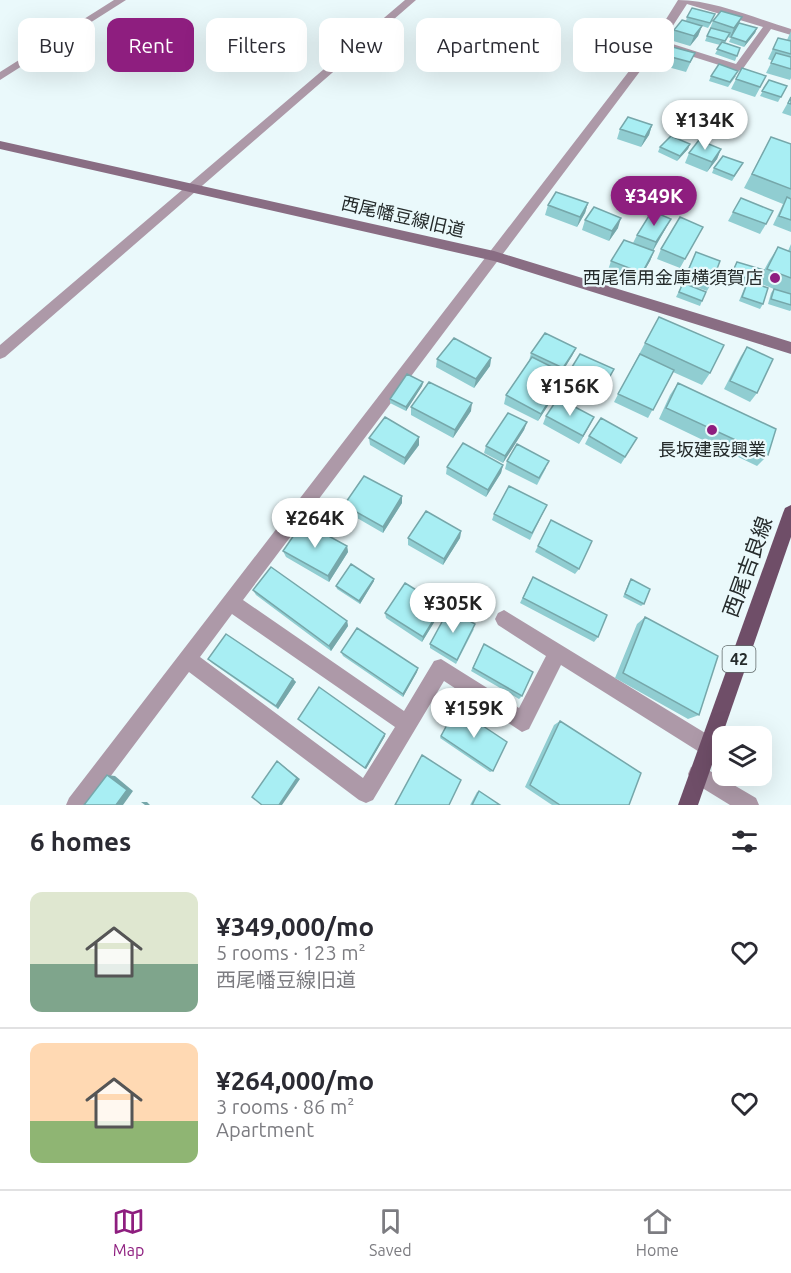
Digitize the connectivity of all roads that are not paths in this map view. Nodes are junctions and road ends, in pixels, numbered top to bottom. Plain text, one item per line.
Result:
1 (121, 0) edge
2 (411, 0) edge
3 (684, 0) edge
4 (672, 18) edge
5 (769, 25) junction
6 (791, 32) edge
7 (674, 47) edge
8 (634, 72) edge
9 (0, 77) edge
10 (0, 145) edge
11 (192, 187) junction
12 (494, 256) junction
13 (791, 348) edge
14 (0, 353) edge
15 (791, 513) edge
16 (232, 603) junction
17 (504, 618) dead end
18 (558, 652) junction
19 (188, 660) junction
20 (407, 724) junction
21 (708, 746) junction
22 (698, 774) junction
23 (76, 805) edge
24 (688, 805) edge
25 (749, 805) edge

1 - 9 street
2 - 11 street
3 - 4 street
3 - 5 street
5 - 6 street
5 - 7 street
8 - 12 street
10 - 11 street, 西尾幡豆線旧道
11 - 12 street, 西尾幡豆線旧道
11 - 14 street
12 - 13 street, 西尾幡豆線旧道
12 - 16 street
15 - 21 main road, 西尾吉良線 / 42
16 - 19 street
16 - 20 street
17 - 18 street
18 - 20 street
18 - 21 street
19 - 20 street
19 - 23 street
21 - 22 main road, 西尾吉良線 / 42
22 - 24 main road, 西尾吉良線 / 42
22 - 25 street

